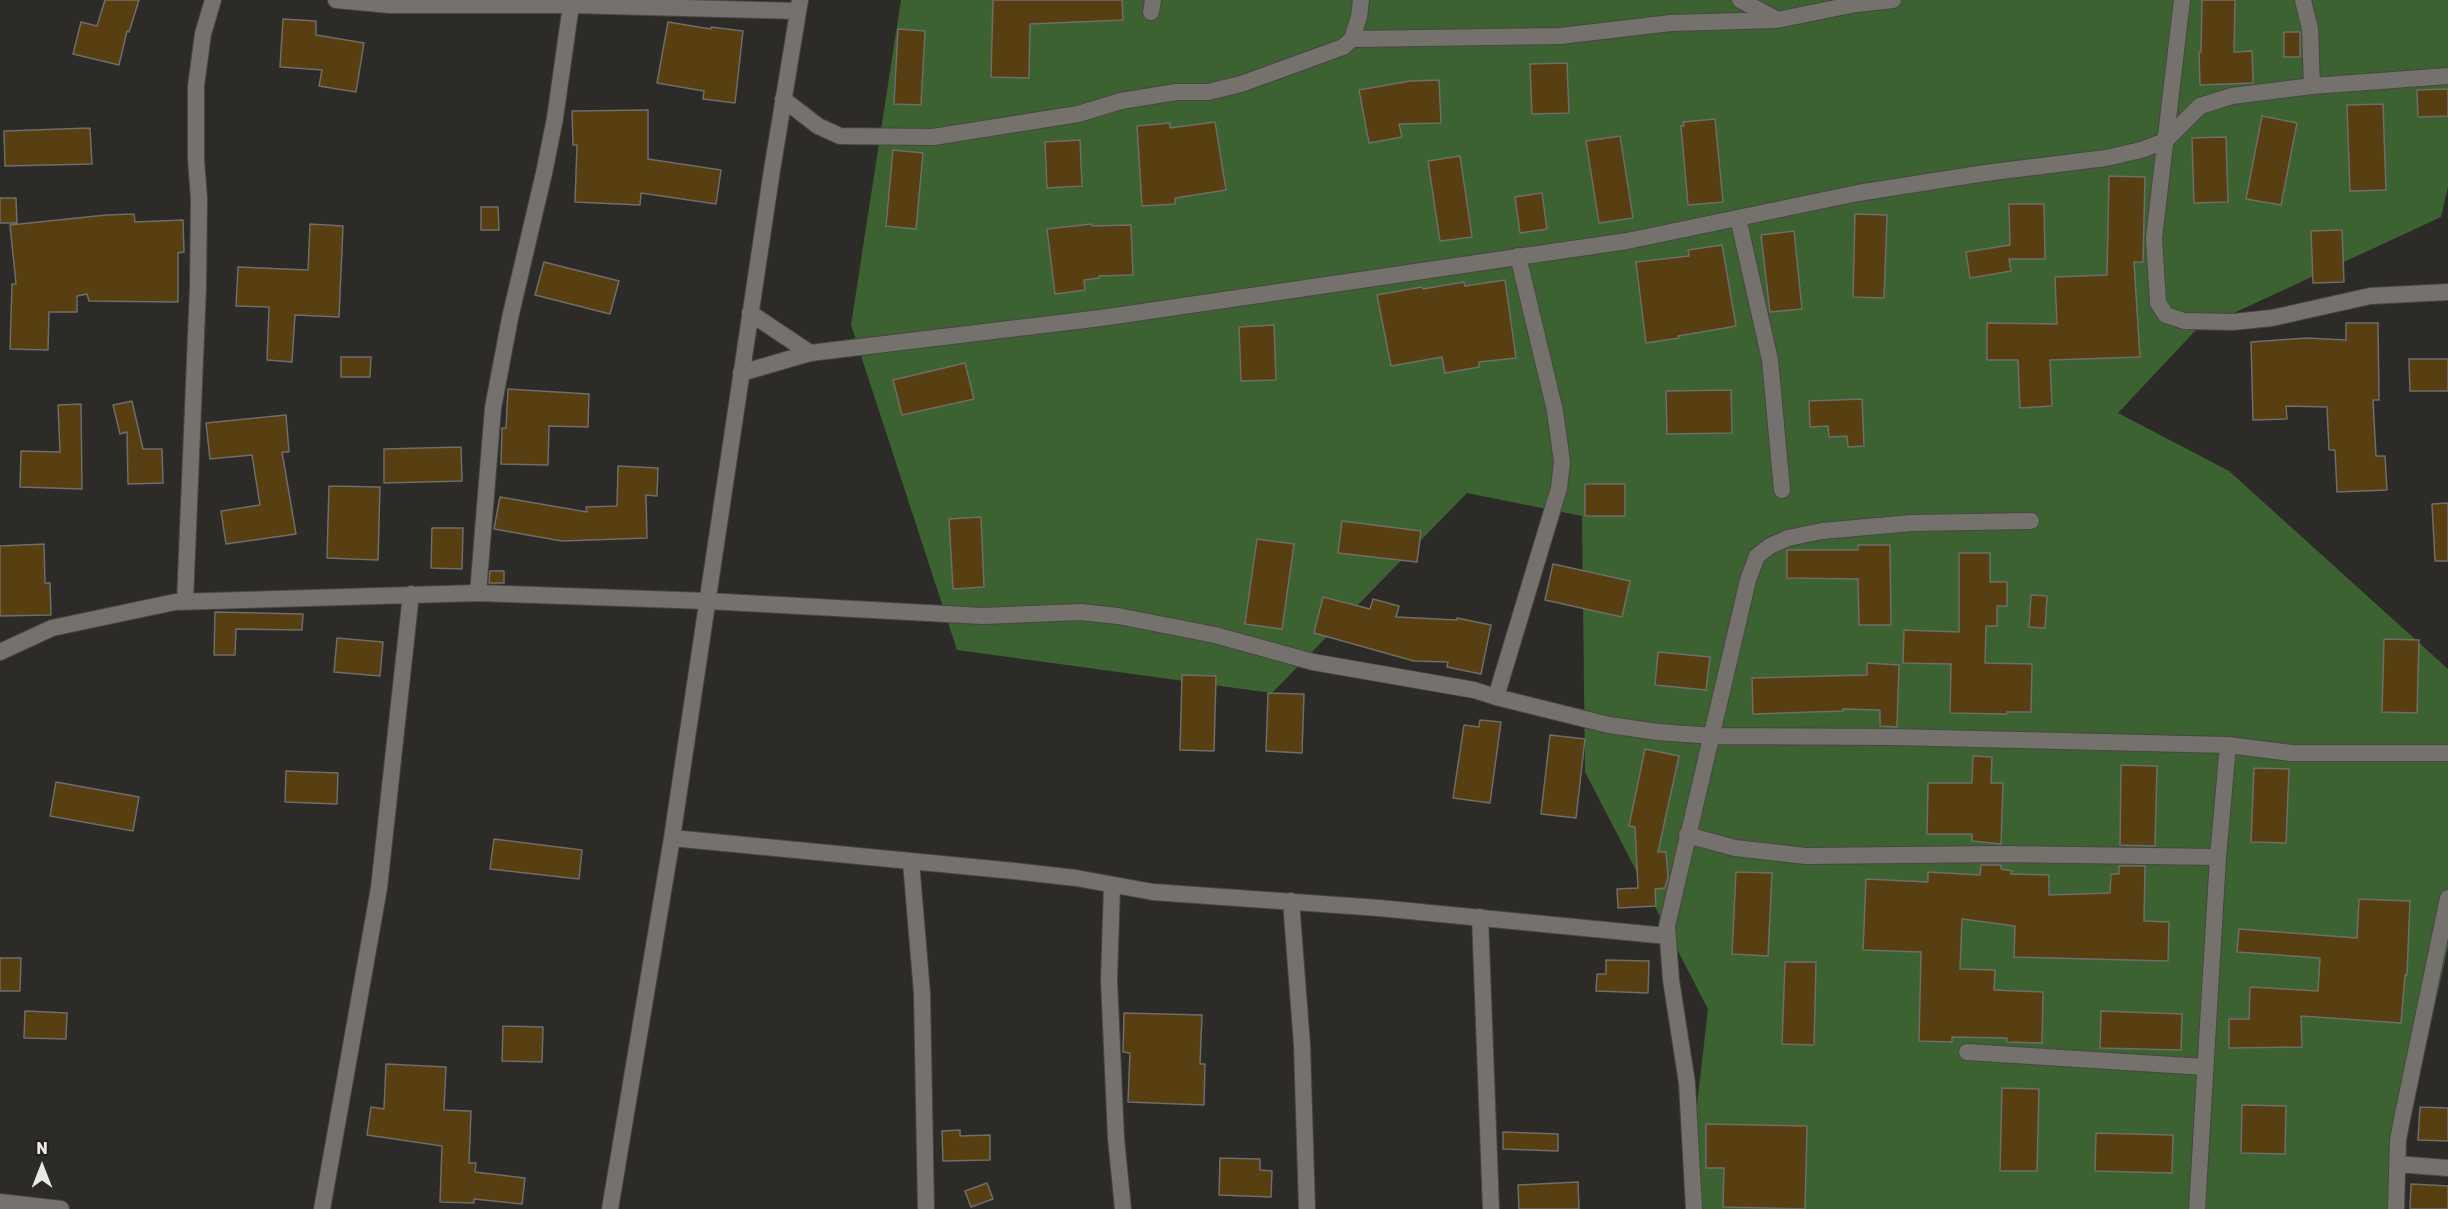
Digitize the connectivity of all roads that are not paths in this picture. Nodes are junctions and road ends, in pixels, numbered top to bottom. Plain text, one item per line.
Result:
1 (213, 0) edge
2 (336, 0) edge
3 (1361, 0) edge
4 (1740, 0) edge
5 (1893, 0) edge
6 (2182, 0) edge
7 (2303, 0) edge
8 (571, 5) junction
9 (799, 6) edge
10 (1777, 20) junction
11 (1352, 39) junction
12 (2448, 76) edge
13 (2312, 87) junction
14 (783, 99) junction
15 (2164, 141) junction
16 (1738, 218) junction
17 (1518, 256) junction
18 (2448, 292) edge
19 (750, 314) junction
20 (810, 353) junction
21 (741, 373) junction
22 (1782, 490) dead end
23 (2031, 521) dead end
24 (478, 592) junction
25 (411, 594) junction
26 (185, 601) junction
27 (707, 601) junction
28 (0, 652) edge
29 (1496, 697) junction
30 (1713, 736) junction
31 (2228, 745) junction
32 (2448, 753) edge
33 (1687, 835) junction
34 (672, 838) junction
35 (2218, 857) junction
36 (911, 862) junction
37 (1112, 886) junction
38 (2448, 898) edge
39 (1291, 901) junction
40 (1480, 917) junction
41 (1667, 936) junction
42 (2442, 953) edge
43 (1966, 1053) dead end
44 (2205, 1067) junction
45 (2397, 1164) junction
46 (2448, 1168) edge
47 (0, 1202) edge
48 (61, 1209) edge
49 (321, 1209) edge
50 (610, 1209) edge
51 (926, 1209) edge
52 (1123, 1209) edge
53 (1307, 1209) edge
54 (1491, 1209) edge
55 (1694, 1209) edge
56 (2197, 1209) edge
57 (2396, 1209) edge

1 - 26 street
2 - 8 street
3 - 11 street
4 - 10 street
5 - 10 street
6 - 15 street
7 - 13 street
8 - 9 street
8 - 24 street
9 - 14 street
10 - 11 street
11 - 14 street
12 - 13 street
13 - 15 street
14 - 19 street
15 - 16 street
15 - 18 street
16 - 17 street
16 - 22 street
17 - 20 street
17 - 29 street
19 - 20 street
19 - 21 street
20 - 21 street
21 - 27 street
23 - 30 street
24 - 25 street
24 - 27 street
25 - 26 street
25 - 49 street
26 - 28 street
27 - 29 street
27 - 34 street
29 - 30 street
30 - 31 street
30 - 33 street
31 - 32 street
31 - 35 street
33 - 35 street
33 - 41 street
34 - 36 street
34 - 50 street
35 - 44 street
36 - 37 street
36 - 51 street
37 - 39 street
37 - 52 street
38 - 42 street
39 - 40 street
39 - 53 street
40 - 41 street
40 - 54 street
41 - 55 street
42 - 45 street
43 - 44 street
44 - 56 street
45 - 46 street
45 - 57 street
47 - 48 street

